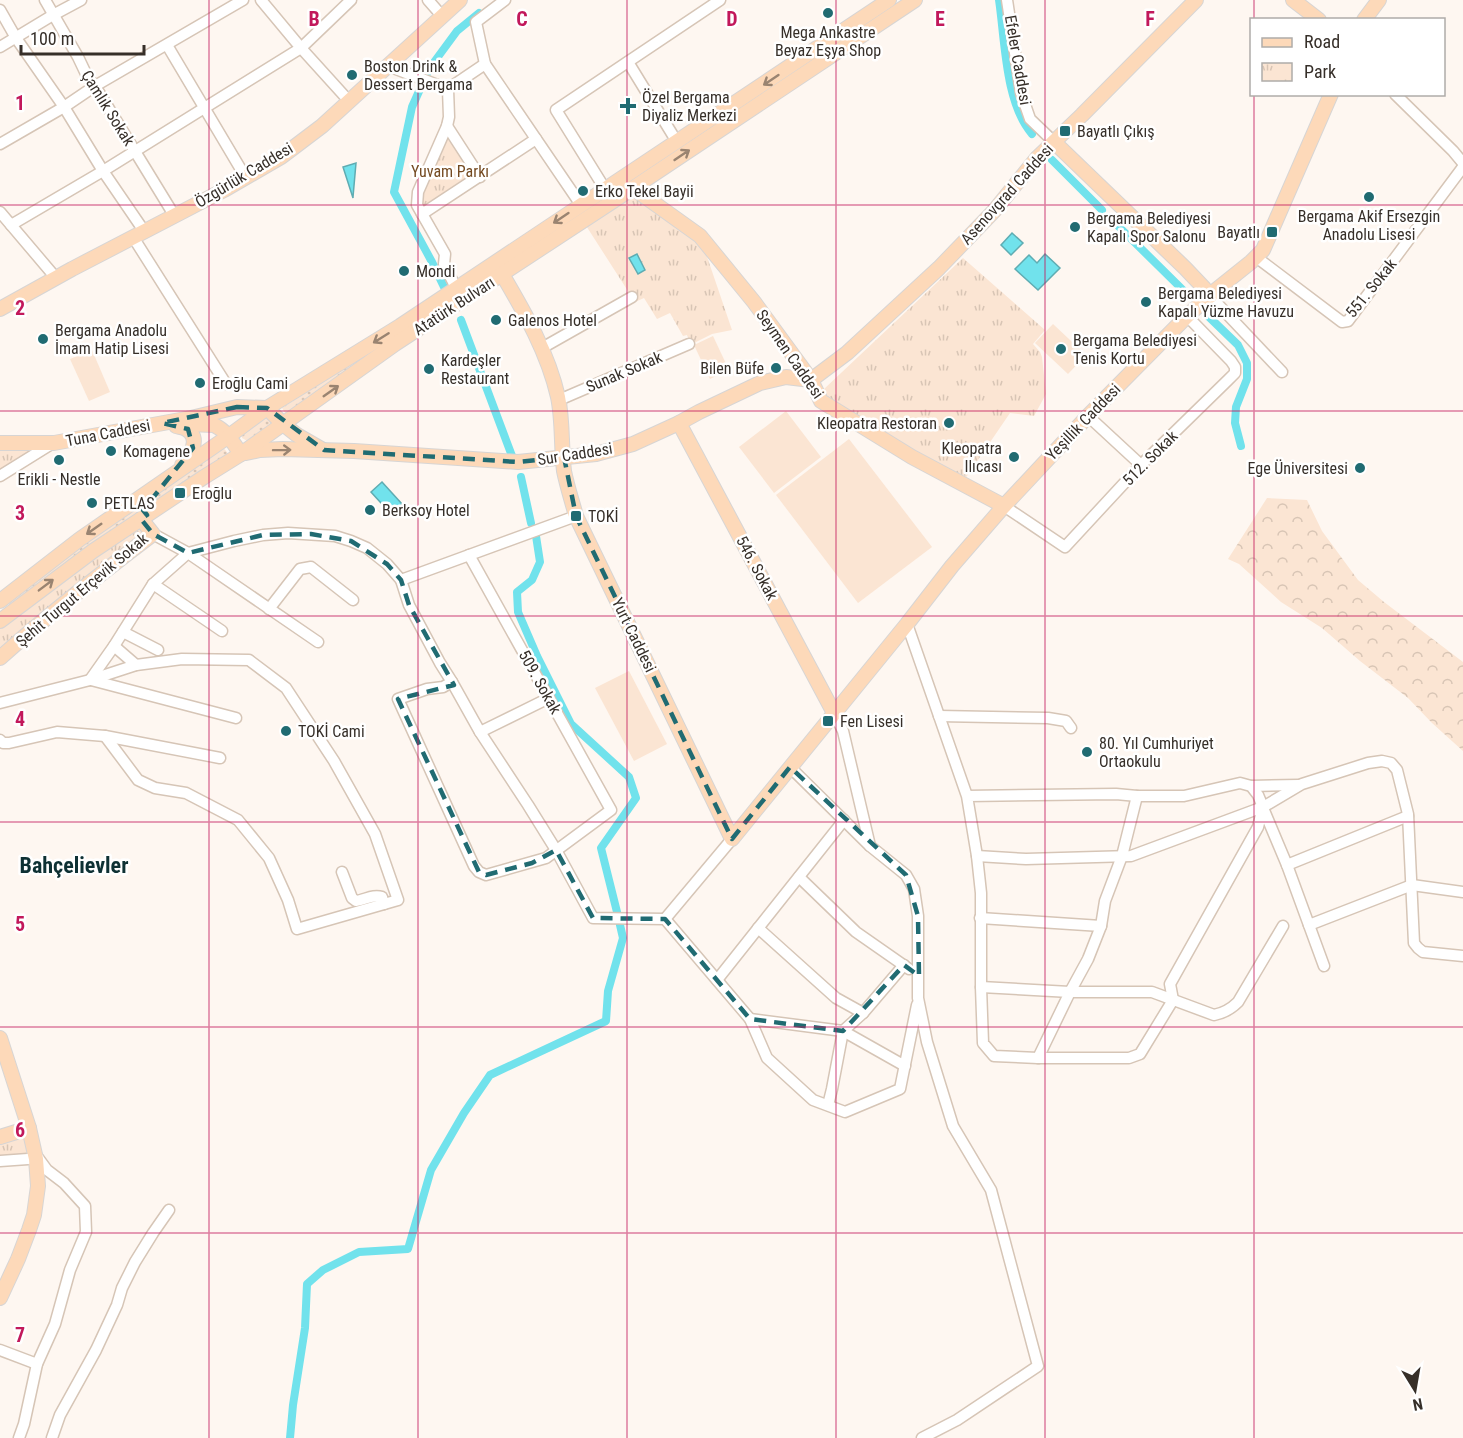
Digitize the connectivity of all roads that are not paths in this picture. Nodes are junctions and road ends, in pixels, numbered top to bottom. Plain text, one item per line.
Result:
1 (45, 0) edge
2 (81, 0) edge
3 (243, 0) edge
4 (261, 0) edge
5 (351, 0) edge
6 (428, 0) edge
7 (460, 0) edge
8 (505, 0) edge
9 (720, 0) edge
10 (889, 0) edge
11 (915, 0) edge
12 (1007, 0) edge
13 (1196, 0) edge
14 (1293, 0) edge
15 (1379, 0) edge
16 (0, 10) edge
17 (53, 15) junction
18 (442, 16) junction
19 (1316, 18) edge
20 (1366, 18) edge
21 (16, 38) junction
22 (167, 45) junction
23 (0, 47) edge
24 (301, 48) junction
25 (628, 63) junction
26 (485, 64) junction
27 (388, 66) junction
28 (95, 86) junction
29 (448, 89) junction
30 (1330, 96) edge
31 (1397, 96) edge
32 (349, 101) junction
33 (64, 106) junction
34 (204, 108) junction
35 (447, 126) junction
36 (536, 139) junction
37 (677, 142) junction
38 (1054, 142) junction
39 (0, 144) edge
40 (135, 151) junction
41 (1463, 165) edge
42 (103, 171) junction
43 (480, 177) junction
44 (246, 178) junction
45 (633, 188) junction
46 (605, 189) junction
47 (581, 205) junction
48 (0, 212) edge
49 (422, 214) junction
50 (174, 215) junction
51 (10, 225) junction
52 (138, 234) junction
53 (1256, 257) junction
54 (502, 274) junction
55 (56, 278) junction
56 (456, 288) junction
57 (1210, 296) junction
58 (632, 297) dead end
59 (2, 306) edge
60 (1187, 316) junction
61 (689, 344) dead end
62 (542, 348) junction
63 (1282, 372) dead end
64 (811, 380) junction
65 (226, 384) dead end
66 (559, 400) junction
67 (267, 408) junction
68 (1088, 416) junction
69 (162, 423) junction
70 (679, 423) junction
71 (283, 424) junction
72 (229, 436) junction
73 (0, 442) edge
74 (54, 443) junction
75 (324, 450) junction
76 (241, 454) junction
77 (564, 457) junction
78 (1141, 465) junction
79 (174, 474) junction
80 (0, 476) edge
81 (1004, 506) junction
82 (576, 516) junction
83 (141, 519) junction
84 (153, 534) junction
85 (188, 553) junction
86 (469, 555) junction
87 (401, 580) junction
88 (153, 584) junction
89 (353, 600) dead end
90 (0, 601) edge
91 (269, 609) junction
92 (0, 621) edge
93 (907, 624) junction
94 (222, 631) dead end
95 (123, 632) junction
96 (318, 642) dead end
97 (114, 646) junction
98 (158, 650) dead end
99 (0, 658) edge
100 (136, 665) junction
101 (90, 680) junction
102 (452, 682) junction
103 (549, 698) junction
104 (0, 703) edge
105 (834, 713) junction
106 (939, 716) junction
107 (236, 718) dead end
108 (1071, 728) dead end
109 (480, 732) junction
110 (105, 736) junction
111 (0, 740) edge
112 (220, 758) dead end
113 (790, 767) junction
114 (1302, 784) junction
115 (1251, 786) junction
116 (967, 796) junction
117 (1137, 796) junction
118 (1263, 807) junction
119 (1408, 816) junction
120 (844, 820) junction
121 (732, 839) junction
122 (870, 846) junction
123 (556, 850) junction
124 (977, 856) junction
125 (1122, 856) junction
126 (1287, 865) junction
127 (342, 872) dead end
128 (798, 877) junction
129 (1412, 885) junction
130 (1463, 892) edge
131 (384, 904) junction
132 (980, 918) junction
133 (665, 919) junction
134 (1309, 925) junction
135 (1101, 926) junction
136 (1283, 926) dead end
137 (758, 928) junction
138 (1463, 956) edge
139 (903, 965) junction
140 (1324, 966) dead end
141 (919, 976) junction
142 (717, 980) junction
143 (981, 987) junction
144 (1070, 992) junction
145 (918, 998) junction
146 (1173, 1000) junction
147 (863, 1013) junction
148 (750, 1019) junction
149 (843, 1031) junction
150 (0, 1038) edge
151 (1038, 1058) junction
152 (905, 1066) junction
153 (828, 1105) junction
154 (29, 1128) junction
155 (0, 1137) edge
156 (31, 1156) junction
157 (0, 1161) edge
158 (169, 1210) dead end
159 (0, 1298) edge
160 (0, 1350) edge
161 (37, 1364) junction
162 (19, 1438) edge
163 (52, 1438) edge
164 (922, 1438) edge

1 - 17 street, Çamlık Sokak
2 - 17 street
3 - 22 street
4 - 24 street
5 - 24 street
6 - 18 street
7 - 18 main road, Özgürlük Caddesi
8 - 26 street
9 - 25 street
10 -> 37 main road, Atatürk Bulvarı
45 -> 11 main road, Atatürk Bulvarı
12 - 38 street, Efeler Caddesi
13 - 38 main road, Asenovgrad Caddesi
14 - 19 main road
15 - 20 main road
16 - 21 street
17 - 21 street
17 - 28 street, Çamlık Sokak
18 - 27 main road, Özgürlük Caddesi
21 - 23 street
21 - 33 street
22 - 28 street
22 - 34 street
24 - 32 street
24 - 34 street
25 - 37 street
25 - 46 street
26 - 29 street
26 - 36 street
27 - 29 street
27 - 32 main road, Özgürlük Caddesi
28 - 33 street
28 - 40 street, Çamlık Sokak
29 - 35 street
30 - 53 main road, Yeşillik Caddesi
31 - 41 street
32 - 44 main road, Özgürlük Caddesi
33 - 39 street
33 - 42 street
34 - 40 street
34 - 44 street
35 - 43 street
35 - 49 street
36 - 43 street
36 - 47 street
37 - 46 main road, Atatürk Bulvarı
38 - 57 main road, Efeler Caddesi
38 - 64 main road, Asenovgrad Caddesi
40 - 42 street
40 - 50 street, Çamlık Sokak
41 - 53 street, 551. Sokak
42 - 51 street
42 - 52 street
43 - 49 street
44 - 50 main road, Özgürlük Caddesi
45 - 54 main road, Atatürk Bulvarı
45 - 64 main road, Seymen Caddesi
46 - 47 main road, Atatürk Bulvarı
47 -> 56 main road, Atatürk Bulvarı
48 - 51 street
49 - 56 street
50 - 52 main road, Özgürlük Caddesi
51 - 55 street
52 - 55 main road, Özgürlük Caddesi
52 - 65 street
53 - 57 main road, Yeşillik Caddesi
54 - 62 main road, Yurt Caddesi
71 -> 54 main road, Atatürk Bulvarı
55 - 59 main road, Özgürlük Caddesi
56 -> 67 main road, Atatürk Bulvarı
57 - 60 main road, Yeşillik Caddesi
57 - 63 street
58 - 62 street
60 - 68 main road, Yeşillik Caddesi
60 - 78 street, 512. Sokak
61 - 66 street, Sunak Sokak
62 - 66 main road, Yurt Caddesi
64 - 70 main road, Sur Caddesi
64 - 81 main road, Seymen Caddesi
66 - 77 main road, Yurt Caddesi
67 - 69 main road, Tuna Caddesi
67 - 71 main road
67 - 72 main road, Atatürk Bulvarı
68 - 78 street
68 - 81 main road, Yeşillik Caddesi
69 - 72 main road, Tuna Caddesi
69 - 74 main road, Tuna Caddesi
69 - 79 main road
70 - 77 main road, Sur Caddesi
70 - 105 main road, 546. Sokak
71 - 75 main road, Sur Caddesi
71 - 76 main road, Atatürk Bulvarı
72 - 76 main road
72 - 79 main road, Atatürk Bulvarı
73 - 74 main road, Tuna Caddesi
74 - 80 street, Tuna Caddesi
76 -> 75 main road, Sur Caddesi
75 - 77 main road, Sur Caddesi
76 - 83 main road, Atatürk Bulvarı
77 - 82 main road, Yurt Caddesi
78 - 81 street, 512. Sokak
79 -> 90 main road, Atatürk Bulvarı
81 - 93 main road, Yeşillik Caddesi
82 - 86 street
82 - 121 main road, Yurt Caddesi
83 - 84 main road, Şehit Turgut Erçevik Sokak
92 -> 83 main road, Atatürk Bulvarı
84 - 85 street
84 - 99 main road, Şehit Turgut Erçevik Sokak
85 - 87 street
85 - 88 street
85 - 91 street
86 - 87 street
86 - 103 street, 509. Sokak
87 - 102 street
88 - 94 street
88 - 95 street
89 - 91 street
91 - 96 street
93 - 105 main road, Yeşillik Caddesi
93 - 106 street
95 - 97 street
95 - 98 street
97 - 100 street
97 - 101 street
100 - 101 street
100 - 131 street
101 - 104 street
101 - 107 street
102 - 109 street
102 - 123 street
103 - 109 street
103 - 123 street, 509. Sokak
105 - 113 main road
105 - 122 street
106 - 108 street
106 - 116 street
109 - 123 street
110 - 111 street
110 - 112 street
110 - 131 street
113 - 120 street
113 - 121 main road
114 - 115 street
114 - 118 street
114 - 119 street
115 - 117 street
115 - 118 street
116 - 117 street
116 - 124 street
117 - 125 street
118 - 125 street
118 - 126 street
118 - 146 street
119 - 126 street
119 - 129 street
120 - 122 street
120 - 128 street
121 - 133 street
122 - 141 street
123 - 133 street
124 - 125 street
124 - 132 street
125 - 135 street
126 - 134 street
127 - 131 street
128 - 137 street
128 - 139 street
129 - 130 street
129 - 134 street
129 - 138 street
132 - 135 street
132 - 143 street
133 - 142 street
134 - 140 street
135 - 144 street
136 - 146 street
137 - 142 street
137 - 147 street
139 - 141 street
139 - 147 street
141 - 145 street
142 - 148 street
143 - 144 street
143 - 151 street
144 - 146 street
144 - 151 street
145 - 152 street
145 - 164 street
146 - 151 street
147 - 149 street
148 - 149 street
148 - 153 street
149 - 152 street
149 - 153 street
150 - 154 main road
152 - 153 street
154 - 155 main road
154 - 156 main road
156 - 157 street
156 - 159 main road
156 - 161 street
158 - 163 street
160 - 161 street
161 - 162 street

